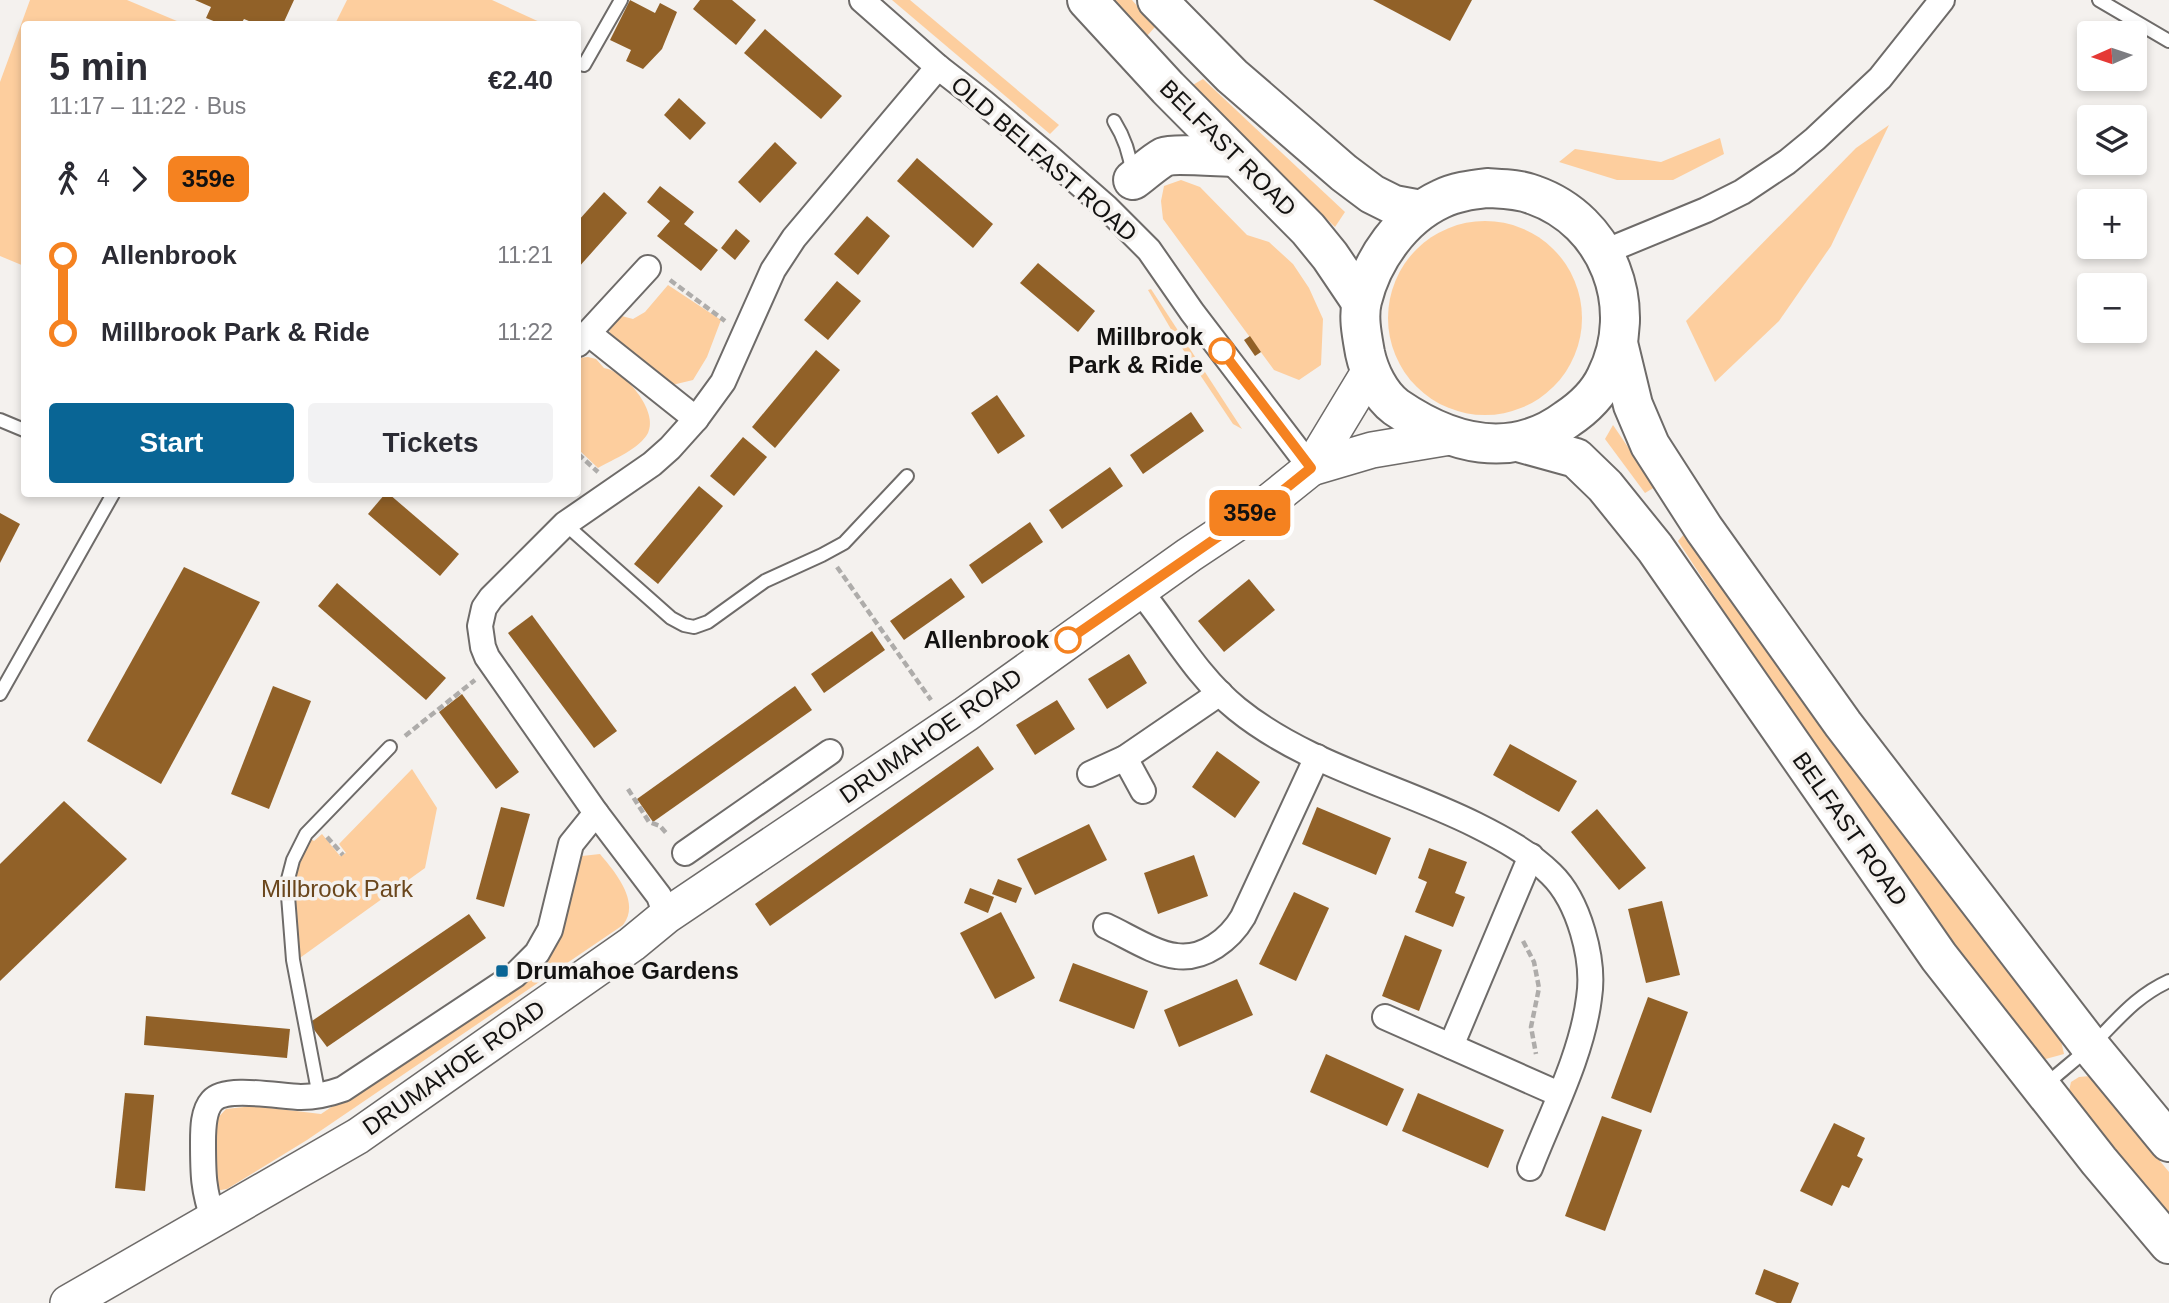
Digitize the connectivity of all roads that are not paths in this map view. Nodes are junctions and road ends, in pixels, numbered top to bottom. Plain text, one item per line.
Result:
1 (621, 0) edge
2 (862, 0) edge
3 (1087, 0) edge
4 (1157, 0) edge
5 (1942, 0) edge
6 (2099, 0) edge
7 (2169, 41) edge
8 (584, 65) dead end
9 (938, 67) junction
10 (1114, 121) dead end
11 (1236, 157) junction
12 (1133, 180) junction
13 (1106, 207) junction
14 (1421, 210) junction
15 (1604, 252) junction
16 (648, 268) road end
17 (1362, 302) junction
18 (583, 339) edge
19 (1618, 343) junction
20 (1369, 372) junction
21 (0, 419) edge
22 (696, 419) junction
23 (21, 429) edge
24 (1450, 437) junction
25 (1518, 442) junction
26 (1311, 468) junction
27 (907, 476) dead end
28 (111, 497) edge
29 (565, 524) junction
30 (1140, 591) junction
31 (1220, 693) junction
32 (0, 694) edge
33 (390, 747) road end
34 (830, 752) dead end
35 (1317, 757) junction
36 (1125, 758) junction
37 (802, 772) junction
38 (1090, 774) dead end
39 (1143, 791) dead end
40 (826, 810) junction
41 (596, 813) junction
42 (685, 853) road end
43 (1531, 856) junction
44 (666, 916) junction
45 (1106, 926) dead end
46 (2169, 981) edge
47 (1385, 1017) dead end
48 (1451, 1046) junction
49 (2090, 1046) junction
50 (2042, 1088) junction
51 (1559, 1094) junction
52 (319, 1096) junction
53 (2169, 1142) edge
54 (1530, 1168) dead end
55 (214, 1220) junction
56 (2169, 1244) edge
57 (68, 1303) edge

1 - 8 lane
2 - 9 street, OLD BELFAST ROAD
3 - 11 highway, BELFAST ROAD
4 - 14 highway
5 - 15 street
6 - 7 lane
9 - 13 street, OLD BELFAST ROAD
9 - 22 street
10 - 12 lane
11 - 12 highway
11 - 17 highway, BELFAST ROAD
12 - 13 street
13 - 26 street, OLD BELFAST ROAD
14 - 15 highway
14 - 17 highway
15 - 19 highway
16 - 18 street
17 - 20 highway
18 - 22 street
19 - 25 highway
19 - 49 highway
20 - 24 highway
20 - 26 main road, DRUMAHOE ROAD
21 - 23 lane
22 - 29 street
24 - 25 highway
24 - 26 main road, DRUMAHOE ROAD
25 - 50 highway, BELFAST ROAD
26 - 30 main road, DRUMAHOE ROAD
27 - 29 lane
28 - 32 lane
29 - 41 street
30 - 31 street
30 - 40 main road, DRUMAHOE ROAD
31 - 35 street
31 - 36 street
33 - 52 lane
34 - 37 street, DRUMAHOE ROAD
35 - 43 street
35 - 45 street
36 - 38 street
36 - 39 street
37 - 40 street, DRUMAHOE ROAD
37 - 42 street, DRUMAHOE ROAD
40 - 44 main road, DRUMAHOE ROAD
41 - 44 street
41 - 52 street, DRUMAHOE ROAD
43 - 48 street
43 - 51 street
44 - 55 main road, DRUMAHOE ROAD
46 - 49 lane
47 - 48 street
48 - 51 street
49 - 50 lane
49 - 53 highway
50 - 56 highway, BELFAST ROAD
51 - 54 street
52 - 55 street, DRUMAHOE ROAD
55 - 57 main road, DRUMAHOE ROAD

